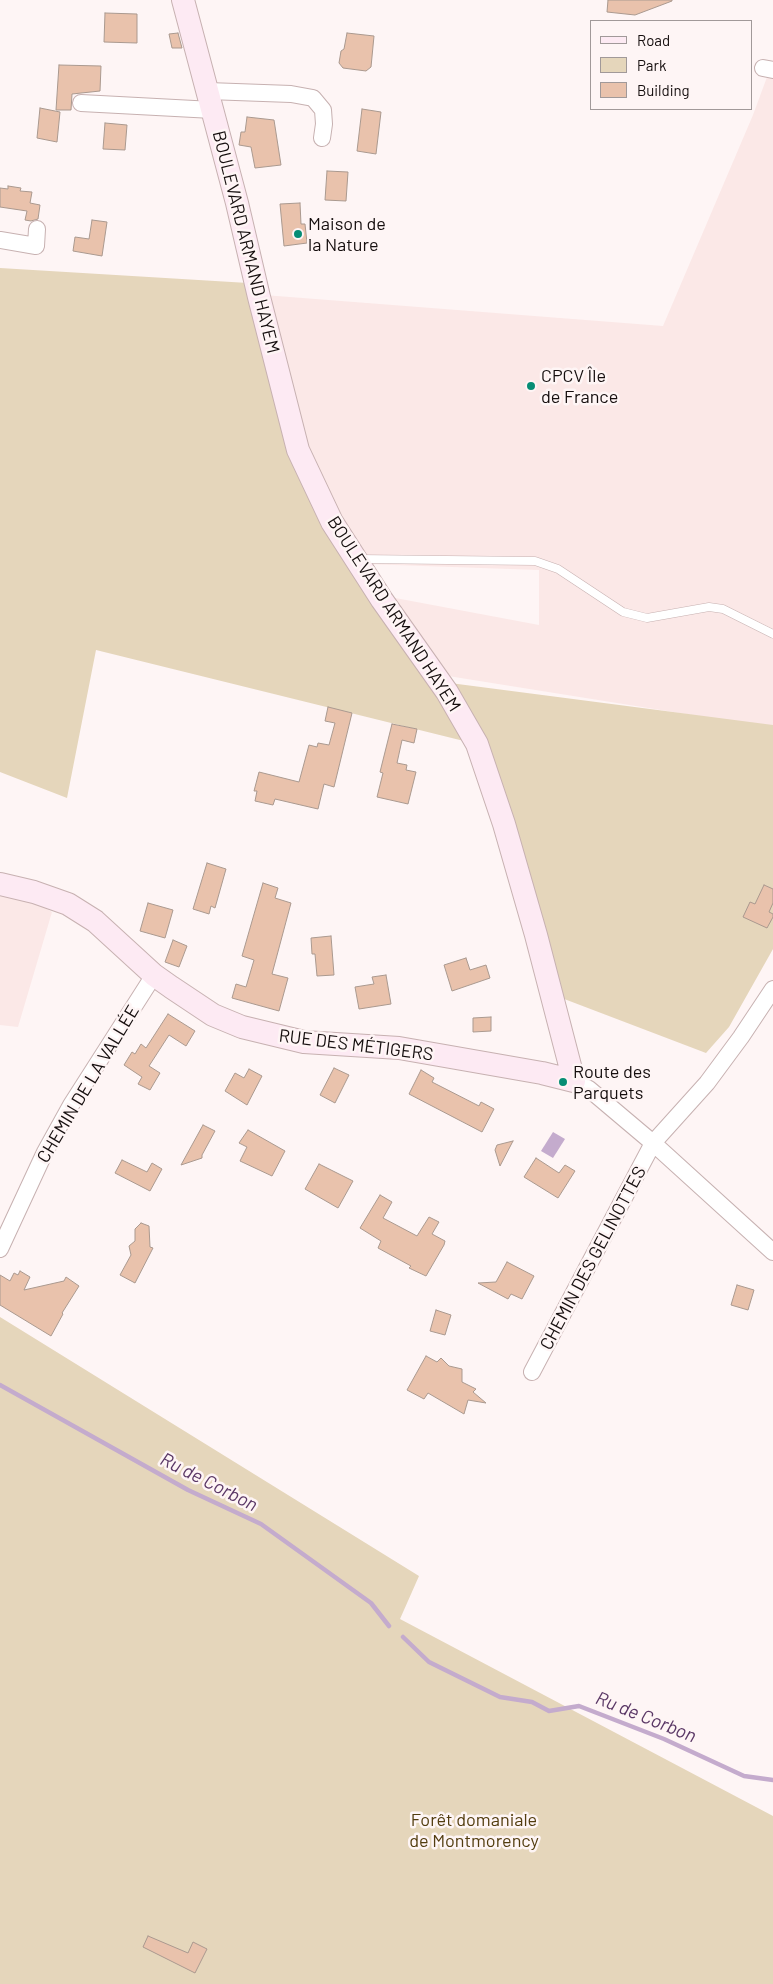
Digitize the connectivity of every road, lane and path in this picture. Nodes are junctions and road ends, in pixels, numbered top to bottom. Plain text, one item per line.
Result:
1 (183, 0) edge
2 (210, 100) junction
3 (81, 103) dead end
4 (322, 138) dead end
5 (37, 229) dead end
6 (0, 240) edge
7 (355, 559) junction
8 (773, 634) edge
9 (0, 884) edge
10 (154, 974) junction
11 (773, 989) edge
12 (574, 1081) junction
13 (653, 1143) junction
14 (0, 1249) edge
15 (773, 1252) edge
16 (532, 1372) dead end

1 - 2 main road, BOULEVARD ARMAND HAYEM
2 - 3 street
2 - 4 street
2 - 7 main road, BOULEVARD ARMAND HAYEM
5 - 6 street
7 - 8 lane
7 - 12 main road, BOULEVARD ARMAND HAYEM
9 - 10 main road, RUE DES MÉTIGERS
10 - 12 main road, RUE DES MÉTIGERS
10 - 14 street, CHEMIN DE LA VALLÉE
11 - 13 street, CHEMIN DES GELINOTTES
12 - 13 street
13 - 15 street
13 - 16 street, CHEMIN DES GELINOTTES

